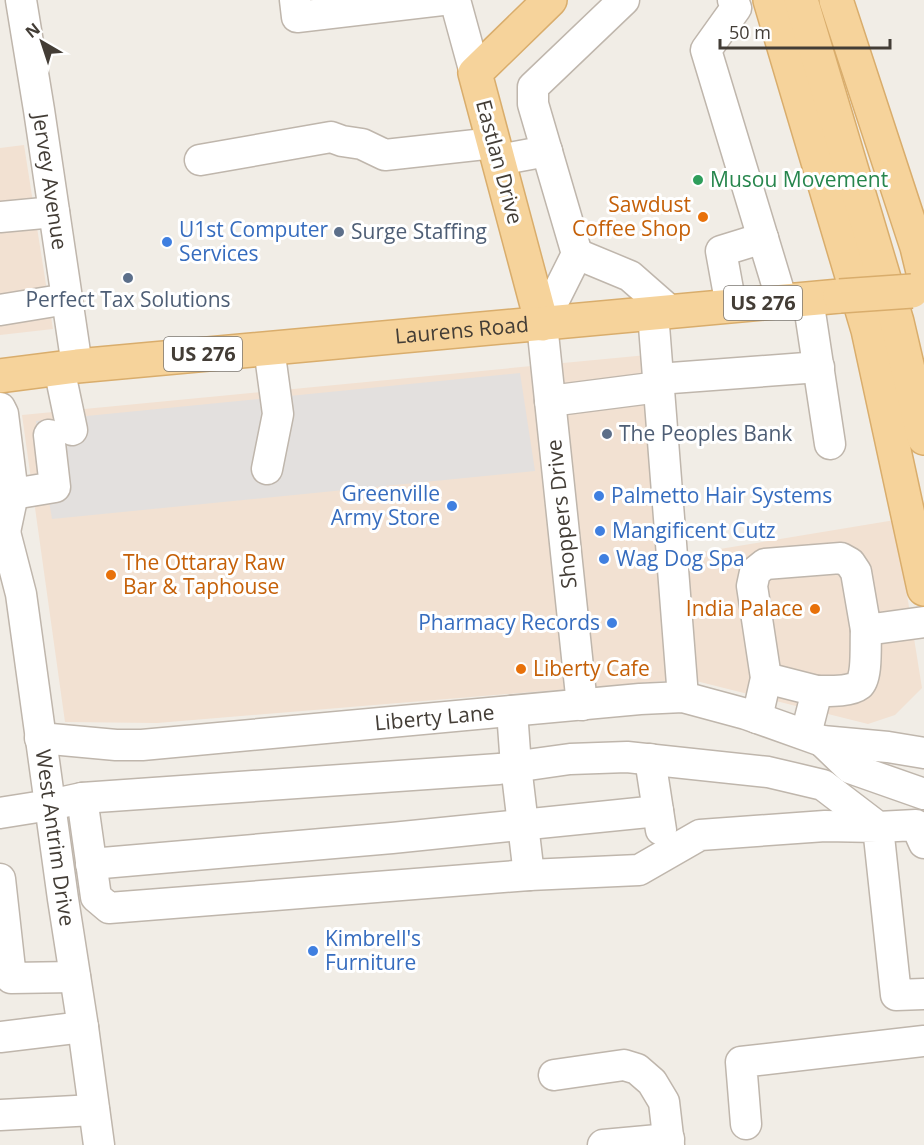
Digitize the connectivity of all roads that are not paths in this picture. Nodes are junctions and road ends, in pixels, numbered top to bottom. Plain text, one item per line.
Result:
1 (21, 0) edge
2 (295, 0) edge
3 (442, 0) edge
4 (455, 0) edge
5 (549, 0) edge
6 (624, 0) edge
7 (733, 0) edge
8 (770, 0) edge
9 (801, 0) edge
10 (836, 0) edge
11 (381, 3) edge
12 (475, 73) junction
13 (547, 151) junction
14 (496, 152) junction
15 (200, 160) dead end
16 (54, 212) junction
17 (0, 217) edge
18 (763, 238) junction
19 (577, 254) junction
20 (920, 286) edge
21 (67, 298) junction
22 (810, 299) junction
23 (731, 306) junction
24 (0, 310) edge
25 (662, 312) junction
26 (542, 324) junction
27 (882, 326) junction
28 (269, 348) junction
29 (68, 367) junction
30 (819, 367) junction
31 (0, 376) edge
32 (658, 383) junction
33 (550, 401) junction
34 (0, 408) edge
35 (924, 438) edge
36 (830, 444) dead end
37 (267, 469) dead end
38 (6, 514) edge
39 (924, 589) edge
40 (924, 622) edge
41 (866, 630) junction
42 (766, 678) junction
43 (817, 691) junction
44 (683, 697) junction
45 (582, 705) junction
46 (512, 711) junction
47 (757, 718) junction
48 (40, 738) junction
49 (814, 738) junction
50 (924, 753) edge
51 (650, 759) junction
52 (516, 766) junction
53 (924, 794) edge
54 (82, 798) junction
55 (50, 805) junction
56 (658, 811) junction
57 (0, 813) edge
58 (524, 825) junction
59 (878, 827) junction
60 (924, 843) edge
61 (665, 855) junction
62 (92, 864) junction
63 (529, 875) junction
64 (0, 879) edge
65 (96, 897) junction
66 (63, 899) junction
67 (75, 976) junction
68 (924, 994) edge
69 (83, 1027) junction
70 (0, 1037) edge
71 (924, 1041) edge
72 (554, 1075) dead end
73 (94, 1110) junction
74 (0, 1115) edge
75 (746, 1124) dead end
76 (669, 1142) edge
77 (99, 1145) edge
78 (603, 1145) edge

1 - 16 street, Jervey Avenue
2 - 11 street
3 - 11 street
4 - 12 street, Eastlan Drive
5 - 12 main road
6 - 13 street
7 - 18 street
8 - 27 main road
9 - 27 main road
10 - 20 main road
12 - 14 main road, Eastlan Drive
13 - 14 street
13 - 19 street
14 - 15 street
14 - 26 main road, Eastlan Drive
16 - 17 street
16 - 21 street, Jervey Avenue
18 - 22 street
18 - 23 street
19 - 25 street
19 - 26 street
20 - 22 main road, Laurens Road / US 276, bridge
21 - 24 street
21 - 29 street, Jervey Avenue
22 - 23 main road, Laurens Road / US 276
22 - 30 street
23 - 25 main road, Laurens Road / US 276
25 - 26 main road, Laurens Road / US 276
25 - 32 street
26 - 28 main road, Laurens Road / US 276
26 - 33 street, Shoppers Drive
27 - 35 main road
27 - 39 main road
28 - 29 main road, Laurens Road / US 276
28 - 37 street
29 - 31 main road, Laurens Road / US 276
29 - 38 street, Jervey Avenue
30 - 32 street
30 - 36 street
32 - 33 street
32 - 44 street
33 - 45 street, Shoppers Drive
34 - 38 street, West Antrim Drive
38 - 48 street, West Antrim Drive
40 - 41 street
41 - 42 street
41 - 43 street
42 - 43 street
42 - 47 street
43 - 49 street
44 - 45 street, Liberty Lane
44 - 47 street, Liberty Lane
45 - 46 street, Liberty Lane
46 - 48 street, Liberty Lane
46 - 52 street
47 - 49 street, Liberty Lane
48 - 55 street, West Antrim Drive
49 - 50 street, Liberty Lane
49 - 53 street, Liberty Lane
51 - 52 street
51 - 56 street
51 - 59 street
52 - 54 street
52 - 58 street
54 - 55 street
54 - 62 street
55 - 57 street
55 - 66 street, West Antrim Drive
56 - 58 street
56 - 61 street
58 - 62 street
58 - 63 street
59 - 60 street
59 - 61 street
59 - 68 street
61 - 63 street
62 - 65 street
63 - 65 street
64 - 67 street
65 - 66 street
66 - 67 street, West Antrim Drive
67 - 69 street, West Antrim Drive
69 - 70 street
69 - 73 street, West Antrim Drive
71 - 75 street
72 - 76 street
73 - 74 street
73 - 77 street, West Antrim Drive
76 - 78 street

